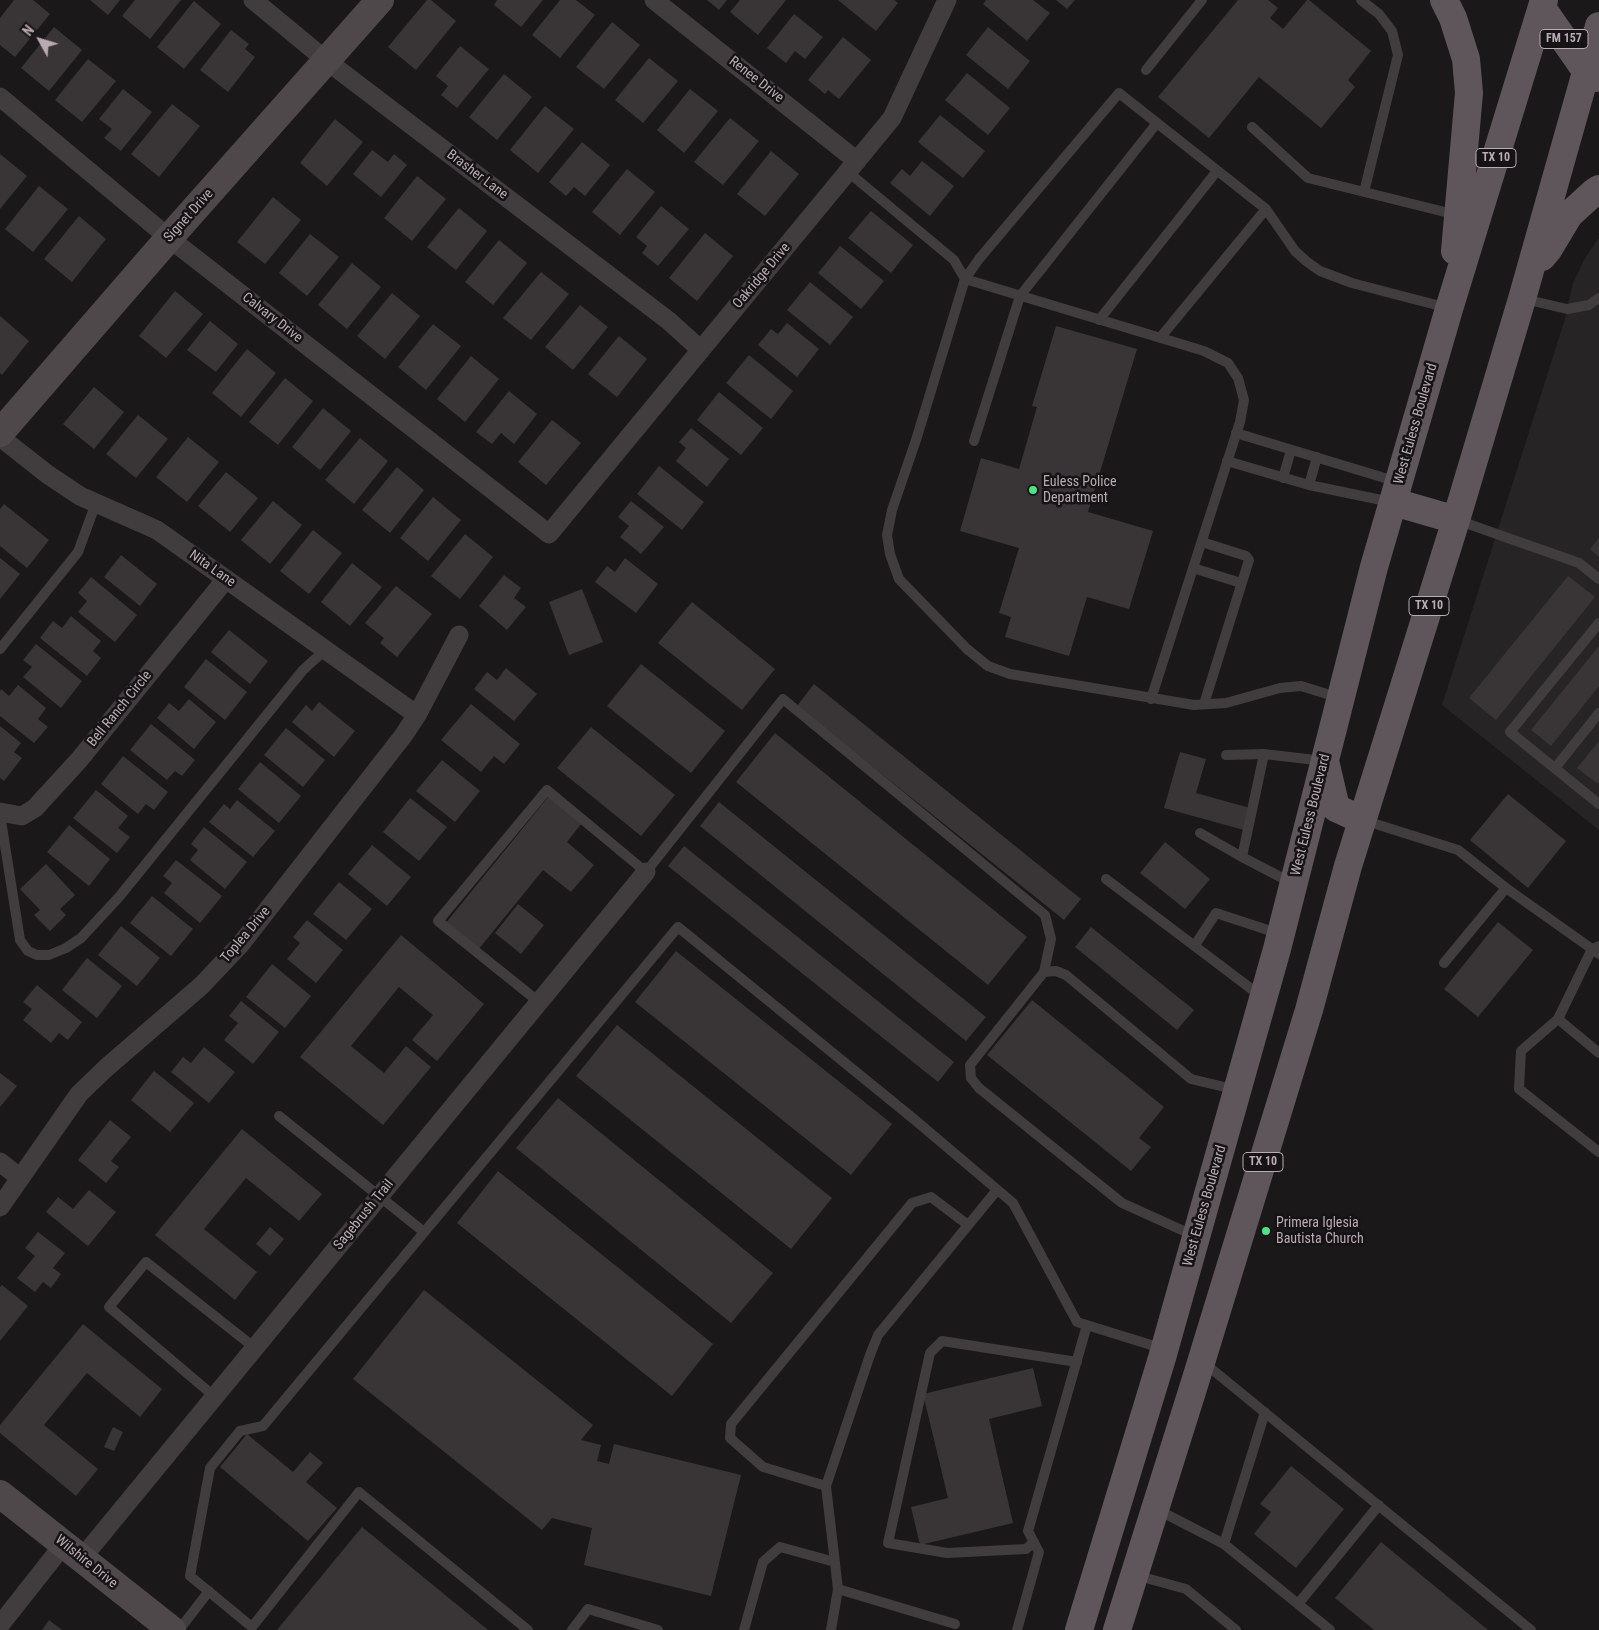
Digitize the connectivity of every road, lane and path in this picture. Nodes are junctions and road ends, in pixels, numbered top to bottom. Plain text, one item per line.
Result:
1 (253, 0) edge
2 (380, 0) edge
3 (654, 0) edge
4 (947, 0) edge
5 (1202, 0) edge
6 (1361, 0) edge
7 (1444, 0) edge
8 (1539, 3) edge
9 (1598, 32) edge
10 (327, 61) junction
11 (1146, 70) dead end
12 (1592, 76) edge
13 (0, 97) edge
14 (1157, 123) junction
15 (1252, 127) dead end
16 (852, 166) junction
17 (1217, 170) junction
18 (1599, 189) edge
19 (1364, 192) junction
20 (1266, 209) junction
21 (1458, 215) junction
22 (170, 238) junction
23 (1529, 272) junction
24 (965, 279) junction
25 (1020, 296) junction
26 (1599, 298) edge
27 (1522, 299) junction
28 (1449, 309) junction
29 (1100, 320) junction
30 (1160, 338) junction
31 (701, 350) junction
32 (0, 433) edge
33 (1236, 433) junction
34 (0, 437) edge
35 (974, 441) dead end
36 (1291, 450) junction
37 (1317, 457) junction
38 (1227, 461) junction
39 (1283, 478) junction
40 (1309, 485) junction
41 (1396, 492) junction
42 (96, 503) junction
43 (1456, 520) junction
44 (549, 534) joint
45 (1202, 542) junction
46 (1193, 568) junction
47 (226, 578) junction
48 (1599, 579) edge
49 (1242, 583) junction
50 (1599, 623) edge
51 (459, 635) dead end
52 (0, 649) edge
53 (325, 650) junction
54 (1151, 698) junction
55 (1341, 698) junction
56 (1204, 704) junction
57 (1599, 713) edge
58 (417, 715) junction
59 (1264, 754) junction
60 (1226, 755) dead end
61 (1325, 761) junction
62 (1555, 768) junction
63 (1599, 804) edge
64 (0, 813) edge
65 (1362, 820) junction
66 (1200, 832) dead end
67 (1242, 857) junction
68 (646, 872) junction
69 (1106, 879) dead end
70 (1294, 884) junction
71 (1506, 888) junction
72 (1280, 934) junction
73 (1194, 945) junction
74 (1597, 950) edge
75 (1444, 964) dead end
76 (1044, 972) junction
77 (1263, 997) junction
78 (539, 1002) junction
79 (1558, 1019) junction
80 (1599, 1053) edge
81 (1237, 1090) junction
82 (279, 1116) dead end
83 (1599, 1152) edge
84 (0, 1162) edge
85 (20, 1178) junction
86 (997, 1190) junction
87 (379, 1197) junction
88 (0, 1207) edge
89 (968, 1225) junction
90 (424, 1232) junction
91 (1196, 1236) junction
92 (1087, 1325) junction
93 (255, 1348) junction
94 (1165, 1349) junction
95 (1202, 1361) junction
96 (1077, 1362) junction
97 (215, 1397) junction
98 (1265, 1412) junction
99 (826, 1486) junction
100 (0, 1494) edge
101 (1378, 1505) junction
102 (1155, 1508) junction
103 (1034, 1542) junction
104 (1224, 1544) junction
105 (73, 1551) junction
106 (835, 1562) junction
107 (1134, 1575) junction
108 (838, 1589) junction
109 (209, 1590) junction
110 (1298, 1604) junction
111 (955, 1624) dead end
112 (0, 1625) edge
113 (172, 1630) edge
114 (179, 1630) edge
115 (528, 1630) edge
116 (572, 1630) edge
117 (658, 1630) edge
118 (744, 1630) edge
119 (832, 1630) edge
120 (1017, 1630) edge
121 (1078, 1630) edge
122 (1117, 1630) edge
123 (1236, 1630) edge
124 (1330, 1630) edge
125 (1531, 1630) edge

1 - 10 street, Brasher Lane
2 - 10 street, Signet Drive
3 - 16 street, Renee Drive
4 - 16 street, Oakridge Drive
5 - 11 lane
6 - 19 lane
7 - 21 main road
8 - 9 main road, FM 157
8 - 12 main road, FM 157
8 - 28 main road, West Euless Boulevard / TX 10
9 - 12 main road, TX 10
10 - 22 street, Signet Drive
10 - 31 street, Brasher Lane
12 - 23 main road, TX 10
13 - 22 street, Calvary Drive
14 - 17 lane
14 - 24 lane
14 - 25 lane
15 - 19 lane
16 - 24 lane
16 - 31 street, Oakridge Drive
17 - 20 lane
17 - 29 lane
18 - 23 main road
19 - 21 lane
20 - 28 lane
20 - 30 lane
21 - 28 main road
22 - 32 street, Signet Drive
22 - 44 street, Calvary Drive
23 - 27 main road, TX 10
24 - 25 lane
24 - 54 lane
25 - 29 lane
25 - 35 lane
26 - 27 lane
27 - 43 main road, TX 10
28 - 41 main road, West Euless Boulevard / TX 10
29 - 30 lane
30 - 33 lane
31 - 44 street, Oakridge Drive
33 - 36 lane
33 - 38 lane
34 - 42 street, Nita Lane
36 - 37 lane
36 - 39 lane
37 - 40 lane
37 - 41 lane
38 - 39 lane
38 - 45 lane
39 - 40 lane
40 - 41 lane
41 - 43 main road
41 - 55 main road, West Euless Boulevard / TX 10
42 - 47 street, Nita Lane
42 - 52 lane
43 - 48 lane
43 - 65 main road, TX 10
45 - 46 lane
45 - 49 lane
46 - 49 lane
46 - 54 lane
47 - 53 street, Nita Lane
47 - 64 street, Bell Ranch Circle
49 - 56 lane
50 - 62 lane
51 - 58 street, Toplea Drive
53 - 58 street, Nita Lane
53 - 64 lane
54 - 56 lane
55 - 56 lane
55 - 61 main road, West Euless Boulevard / TX 10
57 - 62 lane
58 - 85 street, Toplea Drive
59 - 60 lane
59 - 61 lane
59 - 67 lane
61 - 65 main road
61 - 70 main road, West Euless Boulevard / TX 10
62 - 63 lane
65 - 71 lane
65 - 95 main road, TX 10
66 - 67 lane
67 - 70 lane
68 - 76 lane
68 - 78 street, Sagebrush Trail
68 - 78 lane
69 - 73 lane
70 - 72 main road, West Euless Boulevard / TX 10
71 - 74 lane
71 - 75 lane
72 - 73 lane
72 - 77 main road, West Euless Boulevard / TX 10
73 - 77 lane
74 - 79 lane
76 - 81 lane
76 - 91 lane
77 - 81 main road, West Euless Boulevard / TX 10
78 - 87 street, Sagebrush Trail
79 - 80 lane
79 - 83 lane
81 - 91 main road, West Euless Boulevard / TX 10
82 - 87 lane
84 - 85 street
85 - 88 street, Toplea Drive
86 - 89 lane
86 - 90 lane
86 - 92 lane
87 - 90 lane
87 - 93 street, Sagebrush Trail
89 - 99 lane
89 - 99 lane
90 - 109 lane
91 - 94 main road, West Euless Boulevard / TX 10
92 - 94 lane
92 - 96 lane
93 - 97 street, Sagebrush Trail
93 - 97 lane
94 - 121 main road, West Euless Boulevard / TX 10
95 - 98 lane
95 - 102 main road, TX 10
96 - 103 lane
96 - 103 lane
97 - 105 street, Sagebrush Trail
98 - 101 lane
98 - 104 lane
99 - 106 lane
100 - 105 street, Wilshire Drive
101 - 110 lane
101 - 125 lane
102 - 104 lane
102 - 107 main road, TX 10
103 - 120 lane
104 - 110 lane
105 - 112 street, Sagebrush Trail
105 - 113 street, Wilshire Drive
106 - 108 lane
106 - 118 lane
107 - 122 main road, TX 10
107 - 123 lane
108 - 111 lane
108 - 119 lane
109 - 114 lane
109 - 115 lane
110 - 124 lane
116 - 117 lane

